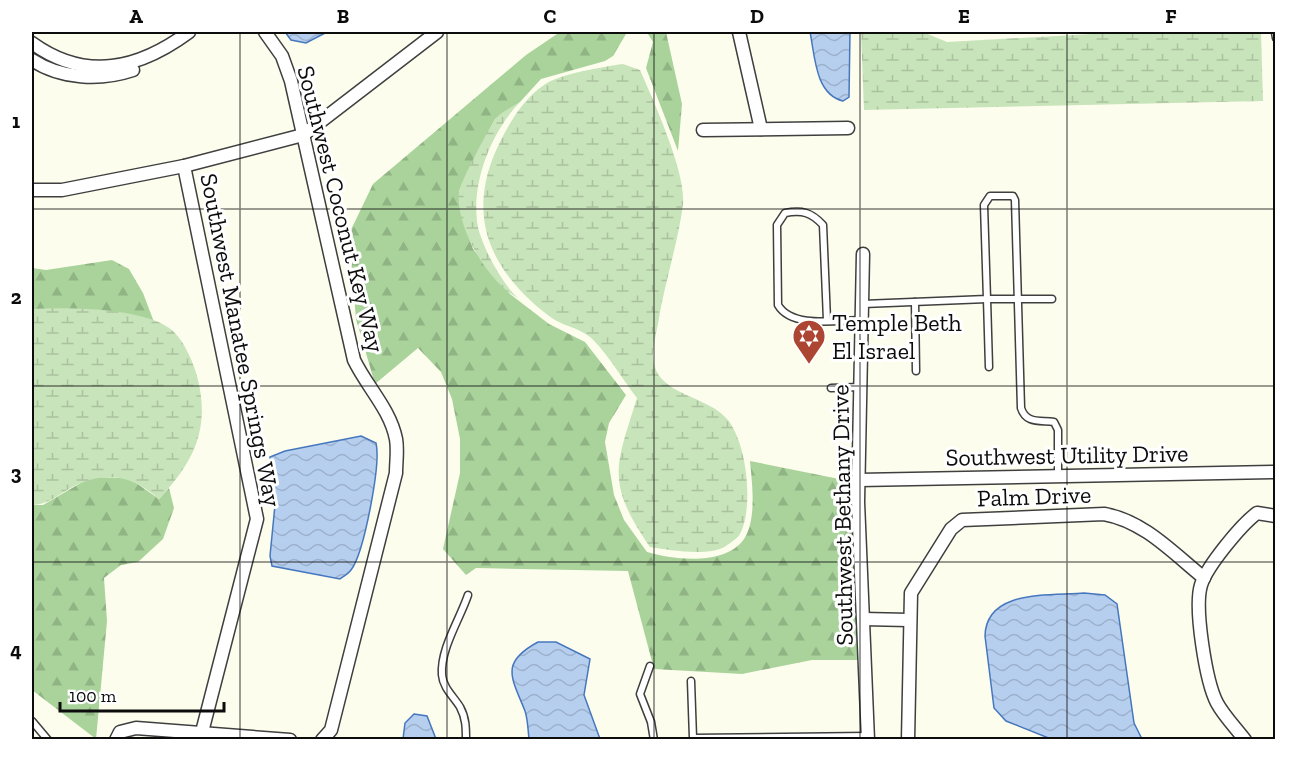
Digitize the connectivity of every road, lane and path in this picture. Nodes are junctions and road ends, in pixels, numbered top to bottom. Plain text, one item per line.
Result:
1 (189, 32) edge
2 (265, 32) edge
3 (437, 32) edge
4 (740, 32) edge
5 (1275, 32) edge
6 (1275, 38) edge
7 (32, 43) edge
8 (158, 53) junction
9 (32, 60) edge
10 (848, 128) dead end
11 (761, 129) junction
12 (703, 130) dead end
13 (303, 135) junction
14 (184, 166) junction
15 (32, 190) edge
16 (863, 254) dead end
17 (987, 299) junction
18 (1018, 299) junction
19 (1052, 299) dead end
20 (915, 302) junction
21 (862, 304) junction
22 (827, 320) junction
23 (862, 320) junction
24 (989, 367) dead end
25 (916, 371) dead end
26 (861, 387) junction
27 (831, 388) dead end
28 (1275, 472) edge
29 (1058, 476) junction
30 (859, 480) junction
31 (1275, 516) edge
32 (1204, 578) junction
33 (468, 595) dead end
34 (863, 619) junction
35 (909, 620) junction
36 (650, 666) dead end
37 (691, 681) dead end
38 (32, 721) edge
39 (202, 732) junction
40 (118, 736) edge
41 (868, 738) edge
42 (48, 740) edge
43 (290, 740) edge
44 (322, 740) edge
45 (466, 740) edge
46 (654, 740) edge
47 (908, 740) edge
48 (1245, 740) edge

1 - 8 street
2 - 13 street, Southwest Coconut Key Way
3 - 13 street
4 - 11 street
5 - 6 lane
7 - 8 street
8 - 9 street
10 - 11 street
11 - 12 street
13 - 14 street
13 - 44 street, Southwest Coconut Key Way
14 - 15 street
14 - 39 street, Southwest Manatee Springs Way
16 - 21 street, Southwest Bethany Drive
17 - 18 lane
17 - 18 lane
17 - 20 lane
17 - 24 lane
18 - 19 lane
18 - 29 lane
20 - 21 lane
20 - 25 lane
21 - 23 street, Southwest Bethany Drive
22 - 22 lane
22 - 23 lane
23 - 26 street, Southwest Bethany Drive
26 - 27 lane
26 - 30 street, Southwest Bethany Drive
28 - 29 street, Southwest Utility Drive
29 - 30 street, Southwest Utility Drive
30 - 34 street, Southwest Bethany Drive
31 - 32 street
32 - 35 street, Palm Drive
32 - 48 street
33 - 45 lane
34 - 35 street
34 - 41 street, Southwest Bethany Drive
35 - 47 street, Palm Drive
36 - 46 lane
37 - 41 lane
38 - 42 lane
39 - 40 street
39 - 43 street

